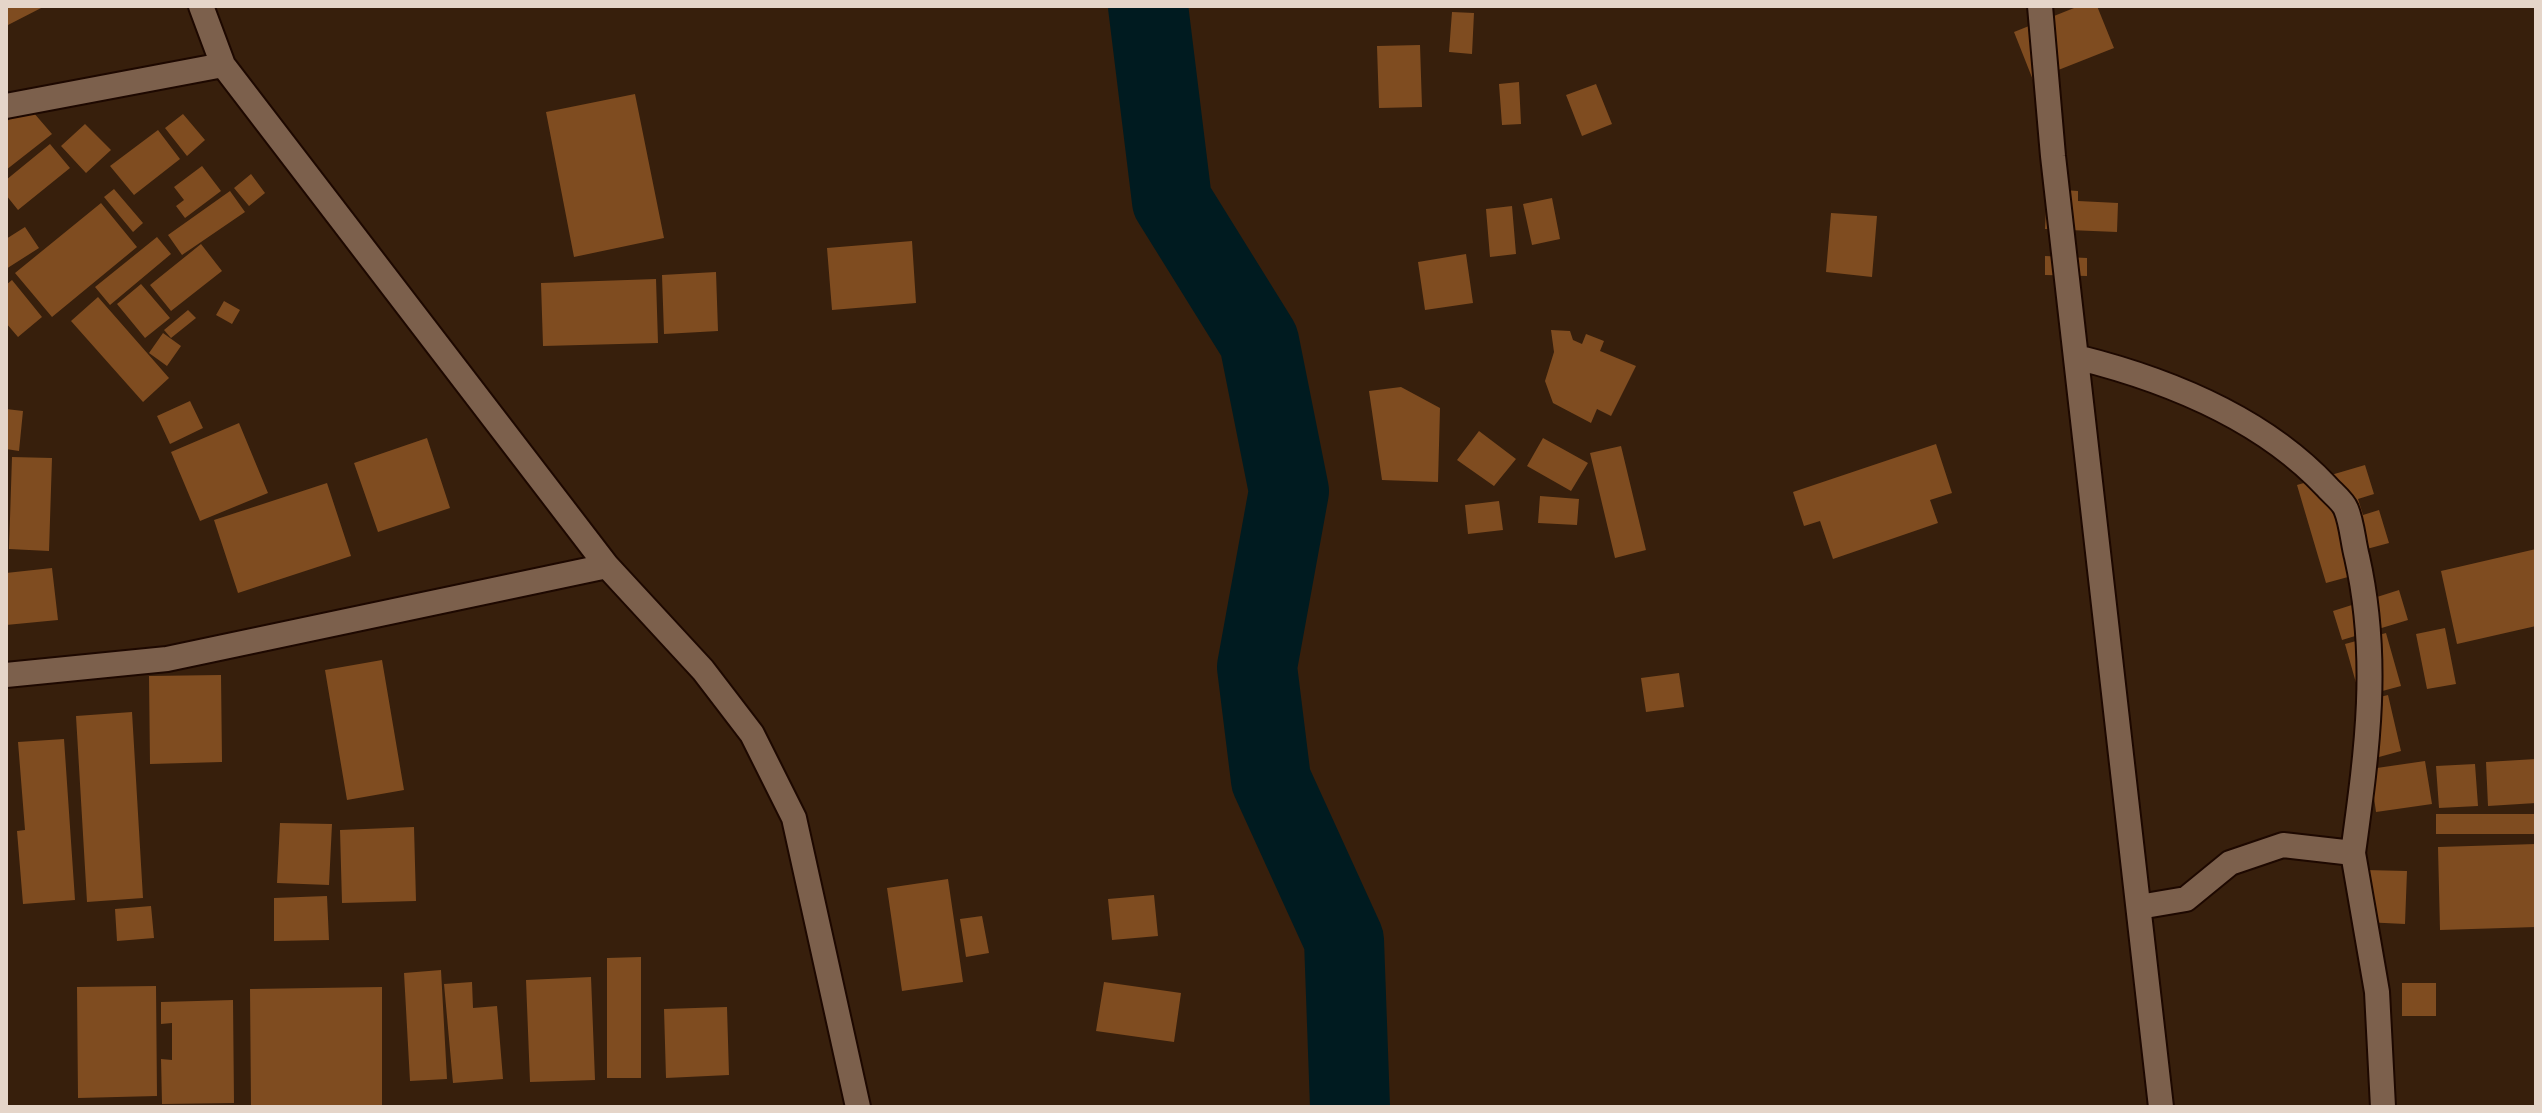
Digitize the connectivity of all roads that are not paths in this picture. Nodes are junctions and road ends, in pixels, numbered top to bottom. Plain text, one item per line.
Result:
1 (201, 6) edge
2 (2040, 6) edge
3 (223, 65) junction
4 (6, 106) edge
5 (2076, 357) junction
6 (607, 566) junction
7 (6, 675) edge
8 (2353, 853) junction
9 (2139, 907) junction
10 (858, 1107) edge
11 (2161, 1107) edge
12 (2383, 1107) edge

1 - 3 street
2 - 5 street
3 - 4 street
3 - 6 street
5 - 8 street
5 - 9 street
6 - 7 street
6 - 10 street
8 - 9 street
8 - 12 street
9 - 11 street

